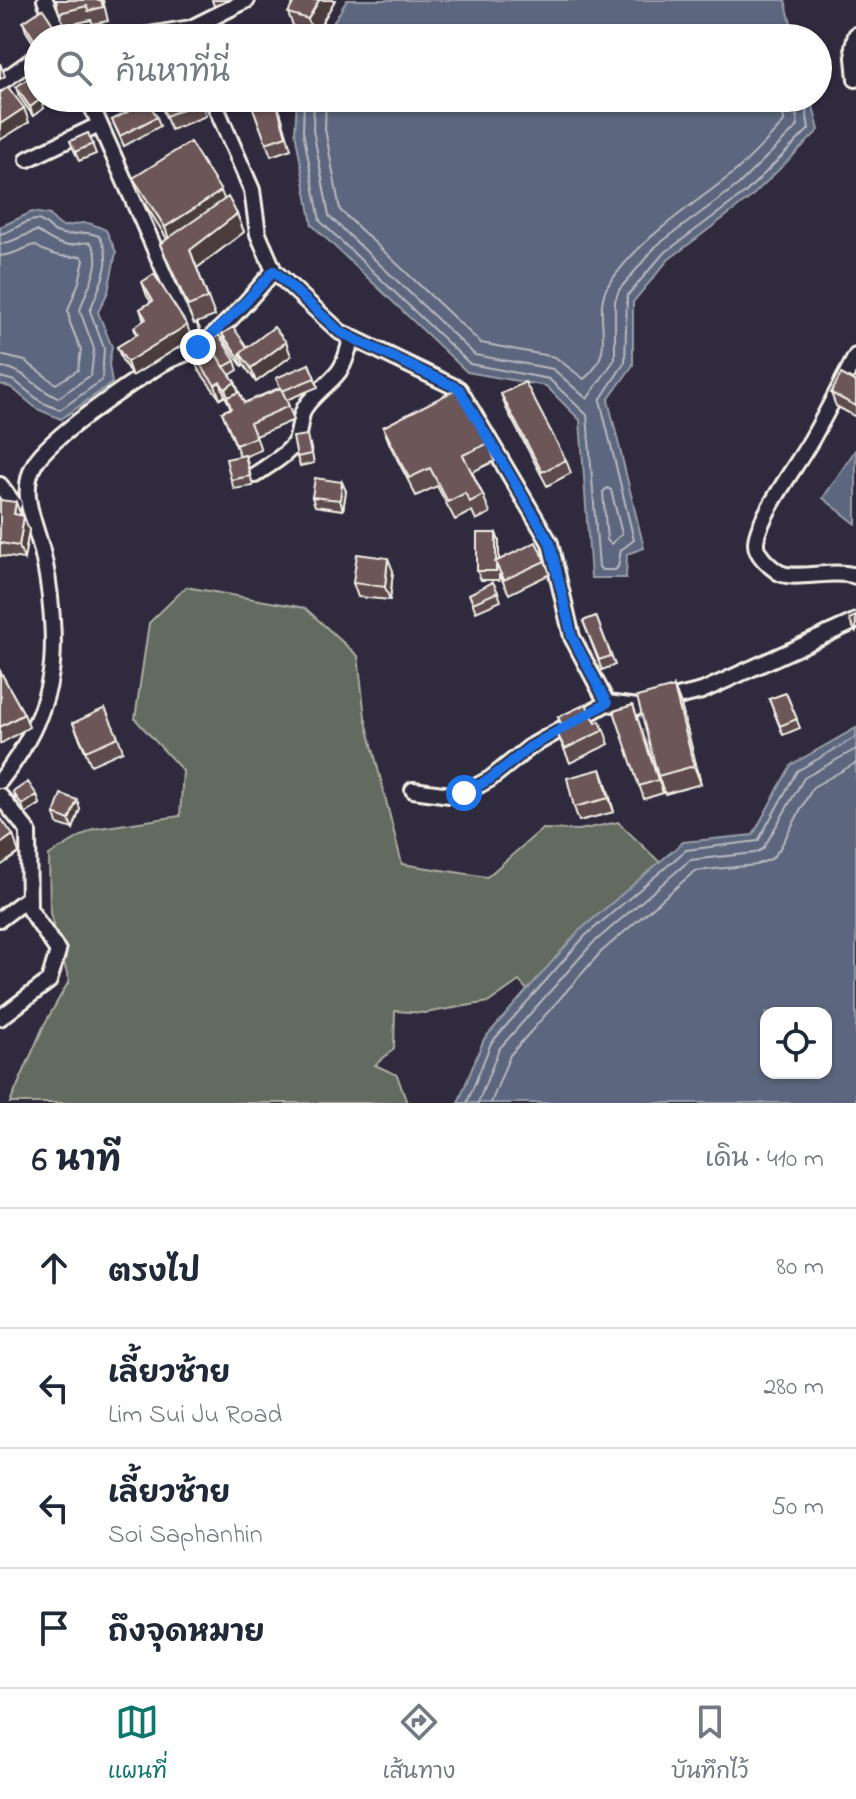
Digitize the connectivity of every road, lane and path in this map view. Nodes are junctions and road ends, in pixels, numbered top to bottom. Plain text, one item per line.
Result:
1 (45, 0) edge
2 (247, 0) edge
3 (55, 24) edge
4 (206, 24) edge
5 (856, 35) edge
6 (24, 66) edge
7 (856, 79) edge
8 (0, 83) edge
9 (94, 112) edge
10 (218, 112) edge
11 (99, 125) junction
12 (28, 159) dead end
13 (274, 271) junction
14 (351, 338) junction
15 (198, 347) junction
16 (856, 356) edge
17 (255, 475) dead end
18 (0, 485) edge
19 (20, 500) junction
20 (0, 511) edge
21 (856, 576) edge
22 (856, 621) edge
23 (607, 703) junction
24 (0, 781) edge
25 (413, 790) dead end
26 (0, 796) edge
27 (28, 898) junction
28 (0, 919) edge
29 (0, 1018) edge

1 - 3 street
2 - 4 street
5 - 7 street
6 - 8 street
9 - 11 street
10 - 13 street
11 - 12 street
11 - 15 street
13 - 14 street
13 - 15 street
14 - 17 street
14 - 23 street
15 - 19 street
16 - 21 street
18 - 19 street
19 - 20 street
19 - 24 street
22 - 23 street
23 - 25 street
26 - 27 street
27 - 28 street
27 - 29 street

